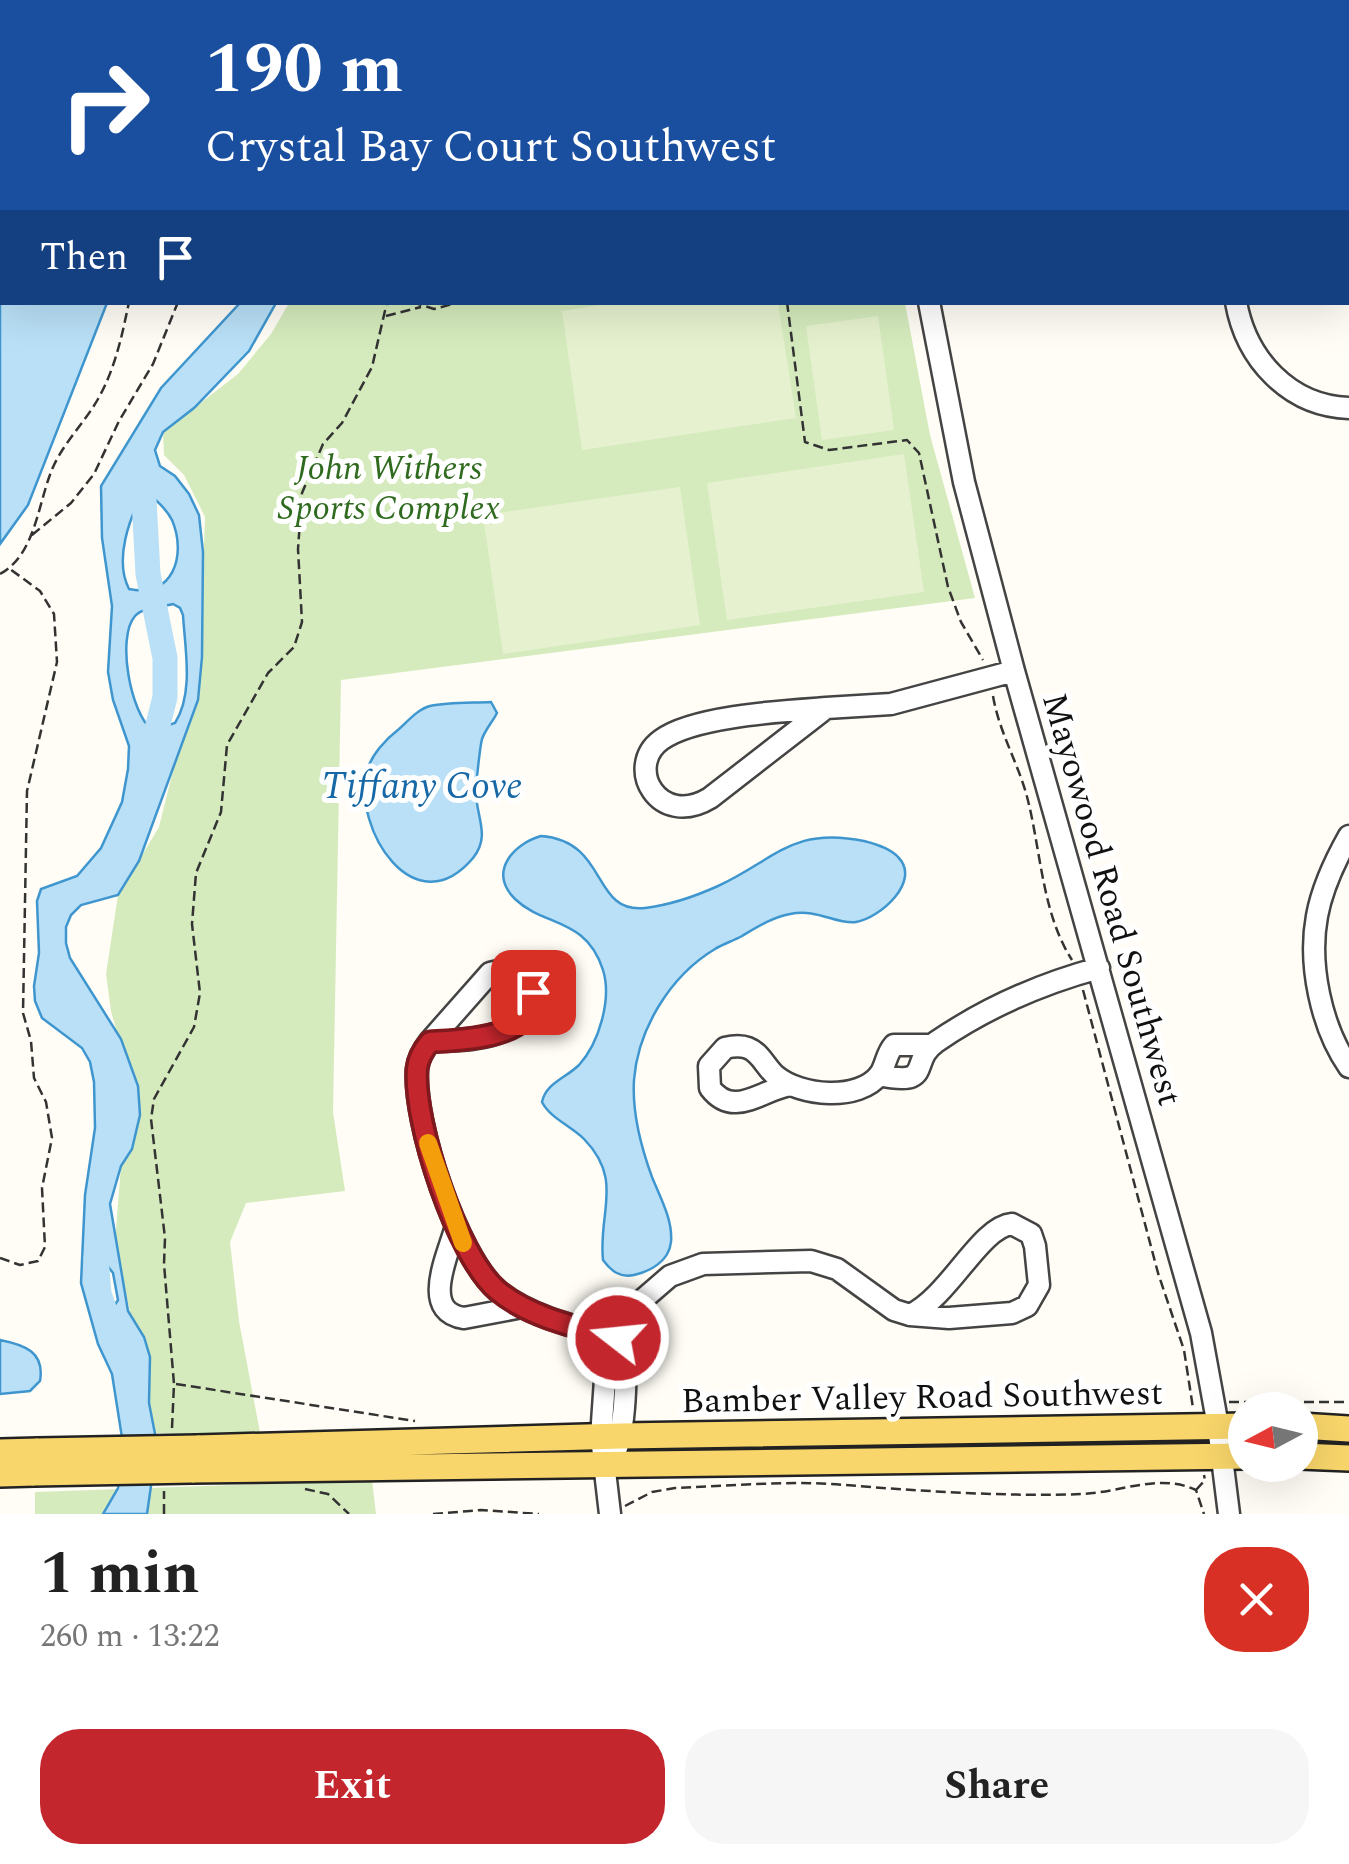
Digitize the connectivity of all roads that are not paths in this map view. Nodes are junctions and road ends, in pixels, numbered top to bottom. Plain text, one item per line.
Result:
1 (930, 305) edge
2 (1237, 305) edge
3 (1349, 408) edge
4 (1014, 671) junction
5 (826, 708) junction
6 (1349, 836) edge
7 (1089, 971) junction
8 (430, 1042) junction
9 (932, 1045) junction
10 (1349, 1067) edge
11 (879, 1076) junction
12 (791, 1086) dead end
13 (456, 1226) junction
14 (522, 1307) junction
15 (910, 1315) junction
16 (618, 1338) junction
17 (1218, 1426) junction
18 (1228, 1426) edge
19 (1318, 1427) edge
20 (1349, 1429) edge
21 (611, 1437) junction
22 (1228, 1445) edge
23 (0, 1452) edge
24 (1228, 1456) edge
25 (1318, 1457) edge
26 (1349, 1458) edge
27 (195, 1459) junction
28 (36, 1462) junction
29 (606, 1466) junction
30 (0, 1474) edge
31 (1232, 1482) edge
32 (610, 1512) edge
33 (1229, 1514) edge

1 - 4 street, Mayowood Road Southwest
2 - 3 street
4 - 5 street
4 - 7 street, Mayowood Road Southwest
5 - 5 street
6 - 10 street
7 - 9 street
7 - 17 street, Mayowood Road Southwest
8 - 8 street
8 - 13 street
9 - 11 street
9 - 11 street
11 - 12 street
13 - 14 street
13 - 14 street
14 - 16 street
15 - 15 street
15 - 16 street
16 - 21 street
17 - 18 main road, Bamber Valley Road Southwest
17 - 21 main road, Bamber Valley Road Southwest
17 - 22 street, Mayowood Road Southwest
19 - 20 main road
21 - 27 main road, Bamber Valley Road Southwest
21 - 29 street
23 - 28 main road, Bamber Valley Road Southwest
24 - 29 main road, Bamber Valley Road Southwest
25 - 26 main road
27 - 28 main road, Bamber Valley Road Southwest, bridge
27 - 29 main road, Bamber Valley Road Southwest
28 - 30 main road, Bamber Valley Road Southwest
29 - 32 street
31 - 33 street, Mayowood Road Southwest

